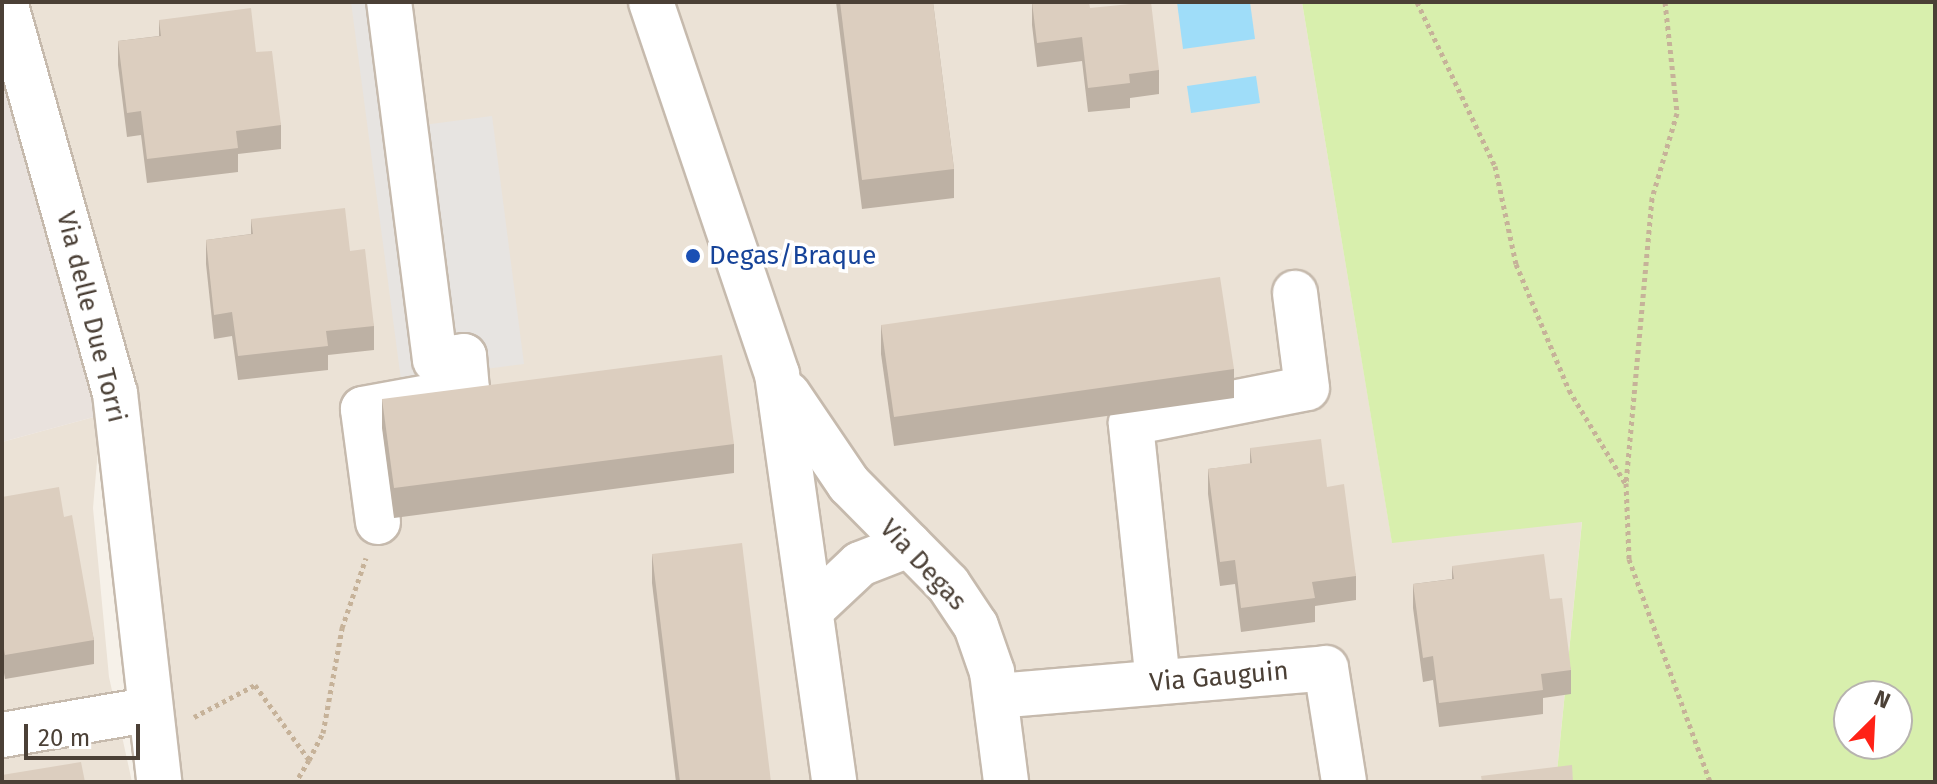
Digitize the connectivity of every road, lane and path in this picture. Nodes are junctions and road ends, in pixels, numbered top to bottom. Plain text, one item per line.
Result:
1 (5, 2) edge
2 (389, 2) edge
3 (651, 2) edge
4 (1417, 2) edge
5 (1665, 2) edge
6 (1295, 293) dead end
7 (777, 374) junction
8 (1626, 483) junction
9 (378, 522) joint
10 (909, 545) junction
11 (811, 610) junction
12 (1158, 682) junction
13 (996, 696) junction
14 (148, 718) junction
15 (2, 735) edge
16 (309, 760) junction
17 (159, 782) edge
18 (296, 782) edge
19 (834, 782) edge
20 (1006, 782) edge
21 (1344, 782) edge
22 (1710, 782) edge

1 - 14 street, Via delle Due Torri
2 - 9 street
3 - 7 street, Via Degas
4 - 8 path
5 - 8 path
6 - 12 street
7 - 10 street, Via Degas
7 - 11 street, Via Degas
8 - 22 path
9 - 16 path
10 - 11 street
10 - 13 street, Via Degas
11 - 19 street, Via Degas
12 - 13 street, Via Gauguin
12 - 21 street, Via Gauguin
13 - 20 street, Via Degas
14 - 15 street
14 - 16 path
14 - 17 street, Via delle Due Torri
16 - 18 path

